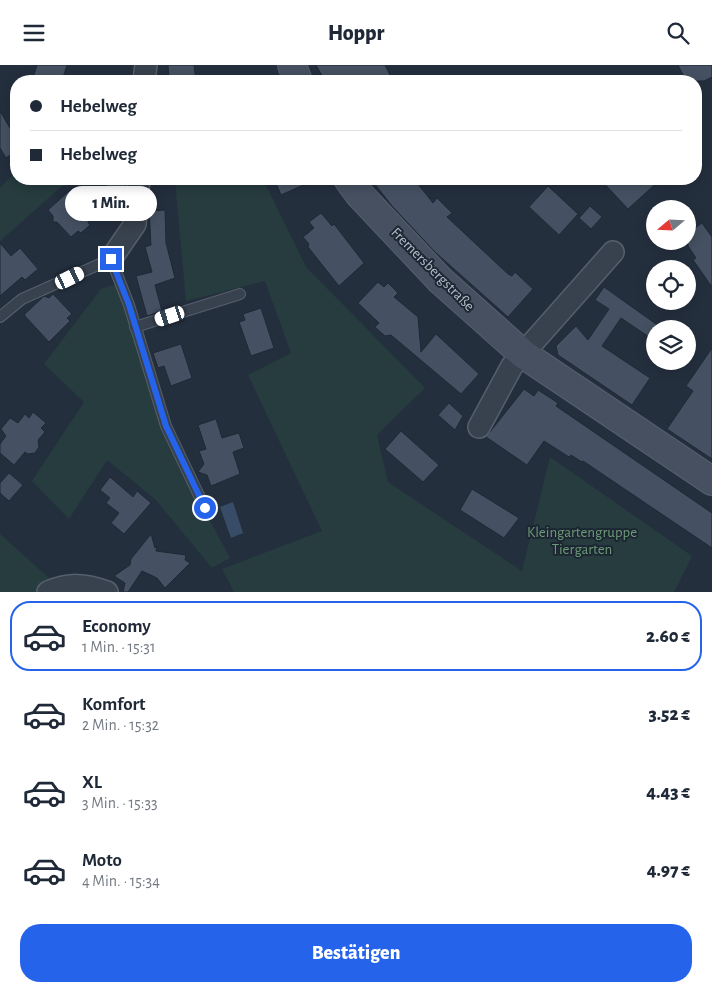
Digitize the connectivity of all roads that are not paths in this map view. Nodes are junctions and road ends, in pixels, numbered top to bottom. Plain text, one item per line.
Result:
1 (138, 185) edge
2 (352, 185) edge
3 (613, 252) dead end
4 (111, 259) junction
5 (240, 294) dead end
6 (0, 317) edge
7 (136, 327) junction
8 (523, 354) junction
9 (479, 427) dead end
10 (712, 481) edge
11 (205, 508) dead end
12 (48, 592) edge
13 (107, 592) edge

1 - 4 street
2 - 8 main road, Fremersbergstraße
3 - 8 street
4 - 6 lane
4 - 7 lane
5 - 7 lane
7 - 11 lane
8 - 9 street
8 - 10 main road, Fremersbergstraße
12 - 13 street

